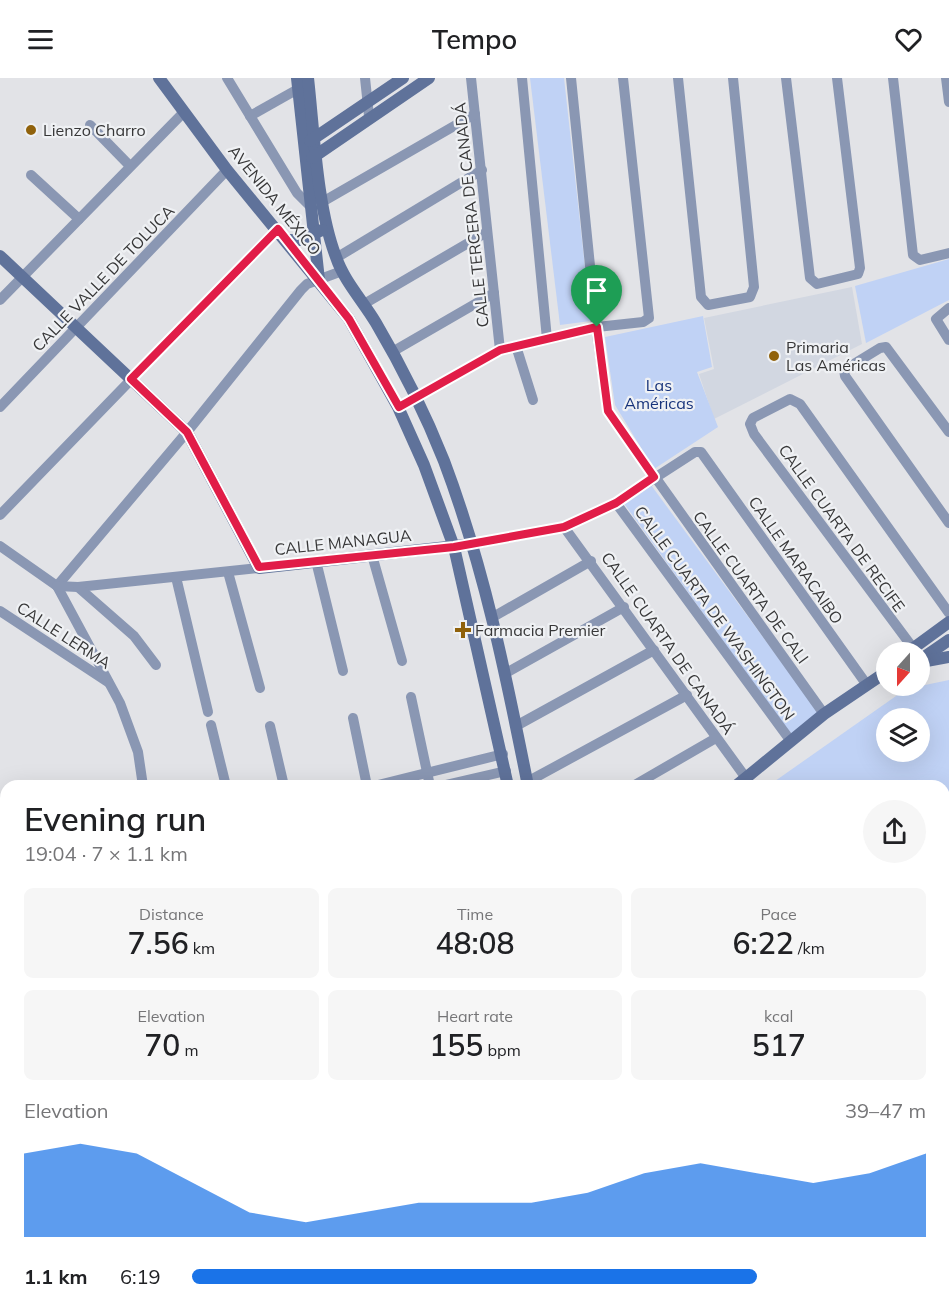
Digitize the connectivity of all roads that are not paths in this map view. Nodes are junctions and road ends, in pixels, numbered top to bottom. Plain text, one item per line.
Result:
1 (159, 78) edge
2 (228, 78) edge
3 (308, 78) edge
4 (365, 78) edge
5 (403, 78) edge
6 (429, 78) edge
7 (471, 78) edge
8 (522, 78) edge
9 (571, 78) edge
10 (623, 78) edge
11 (678, 78) edge
12 (733, 78) edge
13 (786, 78) edge
14 (837, 78) edge
15 (893, 78) edge
16 (946, 78) edge
17 (298, 83) edge
18 (367, 101) junction
19 (949, 102) edge
20 (184, 112) junction
21 (475, 114) junction
22 (250, 116) junction
23 (369, 116) junction
24 (90, 125) dead end
25 (310, 141) junction
26 (311, 158) junction
27 (130, 166) junction
28 (227, 170) junction
29 (482, 170) junction
30 (31, 175) dead end
31 (324, 201) junction
32 (311, 207) junction
33 (79, 219) junction
34 (278, 229) junction
35 (321, 230) junction
36 (487, 232) junction
37 (286, 240) junction
38 (949, 253) edge
39 (0, 256) edge
40 (336, 258) junction
41 (342, 271) junction
42 (22, 277) junction
43 (319, 280) junction
44 (494, 293) junction
45 (0, 300) edge
46 (364, 304) junction
47 (949, 308) edge
48 (597, 327) junction
49 (76, 328) junction
50 (547, 339) junction
51 (949, 340) edge
52 (516, 346) junction
53 (500, 350) junction
54 (392, 352) junction
55 (131, 379) junction
56 (416, 396) junction
57 (533, 400) dead end
58 (0, 407) edge
59 (399, 407) junction
60 (187, 432) junction
61 (949, 432) edge
62 (654, 477) junction
63 (616, 503) junction
64 (0, 515) edge
65 (949, 523) edge
66 (564, 527) junction
67 (474, 544) junction
68 (0, 546) edge
69 (454, 547) junction
70 (372, 555) junction
71 (316, 561) junction
72 (591, 561) junction
73 (259, 567) junction
74 (228, 572) junction
75 (176, 577) junction
76 (57, 586) junction
77 (78, 587) junction
78 (624, 607) junction
79 (0, 611) edge
80 (949, 613) edge
81 (493, 617) junction
82 (949, 622) edge
83 (930, 636) junction
84 (949, 640) edge
85 (499, 642) junction
86 (904, 642) edge
87 (921, 642) edge
88 (479, 648) junction
89 (654, 650) junction
90 (940, 656) edge
91 (402, 661) dead end
92 (156, 665) dead end
93 (343, 670) dead end
94 (506, 673) junction
95 (876, 679) edge
96 (111, 684) junction
97 (867, 686) junction
98 (260, 688) dead end
99 (687, 695) junction
100 (411, 697) dead end
101 (208, 712) dead end
102 (824, 714) junction
103 (353, 718) dead end
104 (211, 725) dead end
105 (270, 726) dead end
106 (516, 726) junction
107 (716, 738) junction
108 (790, 740) junction
109 (502, 754) junction
110 (506, 771) junction
111 (426, 773) junction
112 (142, 780) edge
113 (225, 780) edge
114 (283, 780) edge
115 (366, 780) edge
116 (398, 780) edge
117 (428, 780) edge
118 (467, 780) edge
119 (507, 780) edge
120 (527, 780) edge
121 (535, 780) edge
122 (643, 780) edge
123 (740, 780) edge
124 (743, 780) edge

1 - 20 main road, AVENIDA MÉXICO
2 - 22 street
3 - 25 main road
4 - 18 street
5 - 18 main road
6 - 23 main road
7 - 21 street, CALLE TERCERA DE CANADÁ
8 - 50 street
9 - 48 street, CALLE CUARTA DE CALI
10 - 48 street
11 - 12 street
13 - 14 street
15 - 38 street
16 - 19 street
17 - 22 street
17 - 25 main road
18 - 23 street
18 - 25 main road
20 - 27 street
20 - 28 main road, AVENIDA MÉXICO
21 - 29 street, CALLE TERCERA DE CANADÁ
21 - 31 street
22 - 32 street
23 - 26 main road
24 - 27 street
25 - 26 main road
26 - 31 main road
26 - 32 main road
27 - 33 street
28 - 34 main road, AVENIDA MÉXICO
28 - 49 street, CALLE VALLE DE TOLUCA
29 - 36 street, CALLE TERCERA DE CANADÁ
29 - 40 street
30 - 33 street
31 - 35 main road
32 - 35 main road
33 - 42 street
34 - 37 main road, AVENIDA MÉXICO
34 - 55 street
35 - 37 main road
35 - 40 main road
35 - 43 main road
36 - 44 street, CALLE TERCERA DE CANADÁ
36 - 46 street
37 - 43 main road, AVENIDA MÉXICO
39 - 42 main road
40 - 41 main road
41 - 43 street
41 - 46 main road
42 - 45 street
42 - 49 main road
43 - 59 main road, AVENIDA MÉXICO
43 - 60 street
44 - 53 street, CALLE TERCERA DE CANADÁ
44 - 54 street
46 - 54 main road
47 - 51 street
48 - 50 street
48 - 62 street, CALLE CUARTA DE CALI
49 - 55 main road
49 - 58 street, CALLE VALLE DE TOLUCA
50 - 52 street
52 - 53 street
52 - 57 street
53 - 56 street
54 - 56 main road
55 - 60 main road
55 - 64 street
56 - 59 street
56 - 67 main road
59 - 69 main road, AVENIDA MÉXICO
60 - 73 main road
60 - 76 street
61 - 65 street
62 - 63 street
62 - 97 street, CALLE MARACAIBO
62 - 102 street, CALLE CUARTA DE CALI
63 - 66 street
63 - 108 street, CALLE CUARTA DE WASHINGTON
66 - 67 street
66 - 72 street, CALLE CUARTA DE CANADÁ
67 - 69 main road, CALLE MANAGUA
67 - 81 main road
68 - 76 street
69 - 70 main road, CALLE MANAGUA
69 - 88 main road, AVENIDA MÉXICO
70 - 71 main road, CALLE MANAGUA
70 - 91 street
71 - 73 main road, CALLE MANAGUA
71 - 93 street
72 - 78 street, CALLE CUARTA DE CANADÁ
72 - 81 street
73 - 74 street, CALLE MANAGUA
74 - 75 street, CALLE MANAGUA
74 - 98 street
75 - 77 street, CALLE MANAGUA
75 - 101 street
76 - 77 street, CALLE MANAGUA
76 - 96 street
77 - 92 street
78 - 89 street, CALLE CUARTA DE CANADÁ
78 - 94 street
79 - 96 street, CALLE LERMA
80 - 86 street, CALLE CUARTA DE RECIFE
81 - 85 main road
82 - 83 main road
83 - 87 main road
83 - 90 main road
84 - 90 main road
85 - 88 main road
85 - 94 main road
88 - 109 main road, AVENIDA MÉXICO
89 - 99 street, CALLE CUARTA DE CANADÁ
89 - 106 street
94 - 106 main road
95 - 97 main road
96 - 112 street
97 - 102 main road
99 - 107 street, CALLE CUARTA DE CANADÁ
99 - 121 street
100 - 111 street
102 - 108 main road
103 - 115 street
104 - 113 street
105 - 114 street
106 - 120 main road
107 - 122 street
107 - 123 street, CALLE CUARTA DE CANADÁ
108 - 124 main road
109 - 110 main road, AVENIDA MÉXICO
109 - 111 street
110 - 118 street
110 - 119 main road, AVENIDA MÉXICO
111 - 116 street
111 - 117 street

